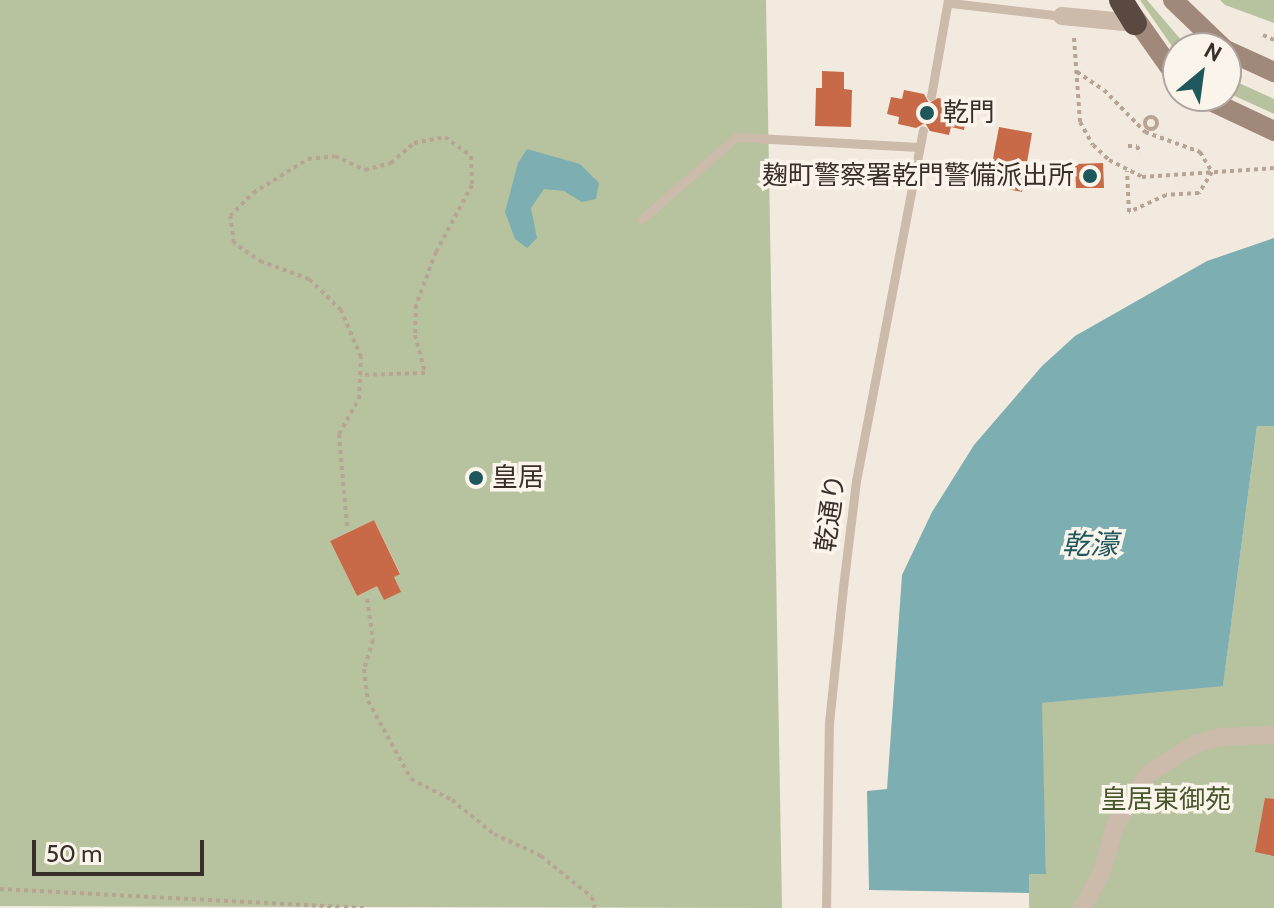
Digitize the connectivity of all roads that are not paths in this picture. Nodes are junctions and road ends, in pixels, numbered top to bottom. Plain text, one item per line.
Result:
1 (1123, 0) edge
2 (1173, 0) edge
3 (952, 1) edge
4 (1067, 16) joint
5 (1135, 23) junction
6 (1206, 32) edge
7 (1242, 57) edge
8 (1162, 58) edge
9 (1274, 72) edge
10 (931, 96) dead end
11 (1234, 112) edge
12 (923, 130) dead end
13 (1274, 131) edge
14 (919, 147) junction
15 (642, 219) dead end
16 (1274, 735) edge
17 (826, 908) edge
18 (1082, 908) edge

1 - 5 highway
2 - 6 street
3 - 4 lane
3 - 10 lane
4 - 5 street
5 - 8 street
7 - 9 street
11 - 13 street
12 - 14 lane, 乾通り
14 - 15 lane
14 - 17 lane, 乾通り
16 - 18 street

